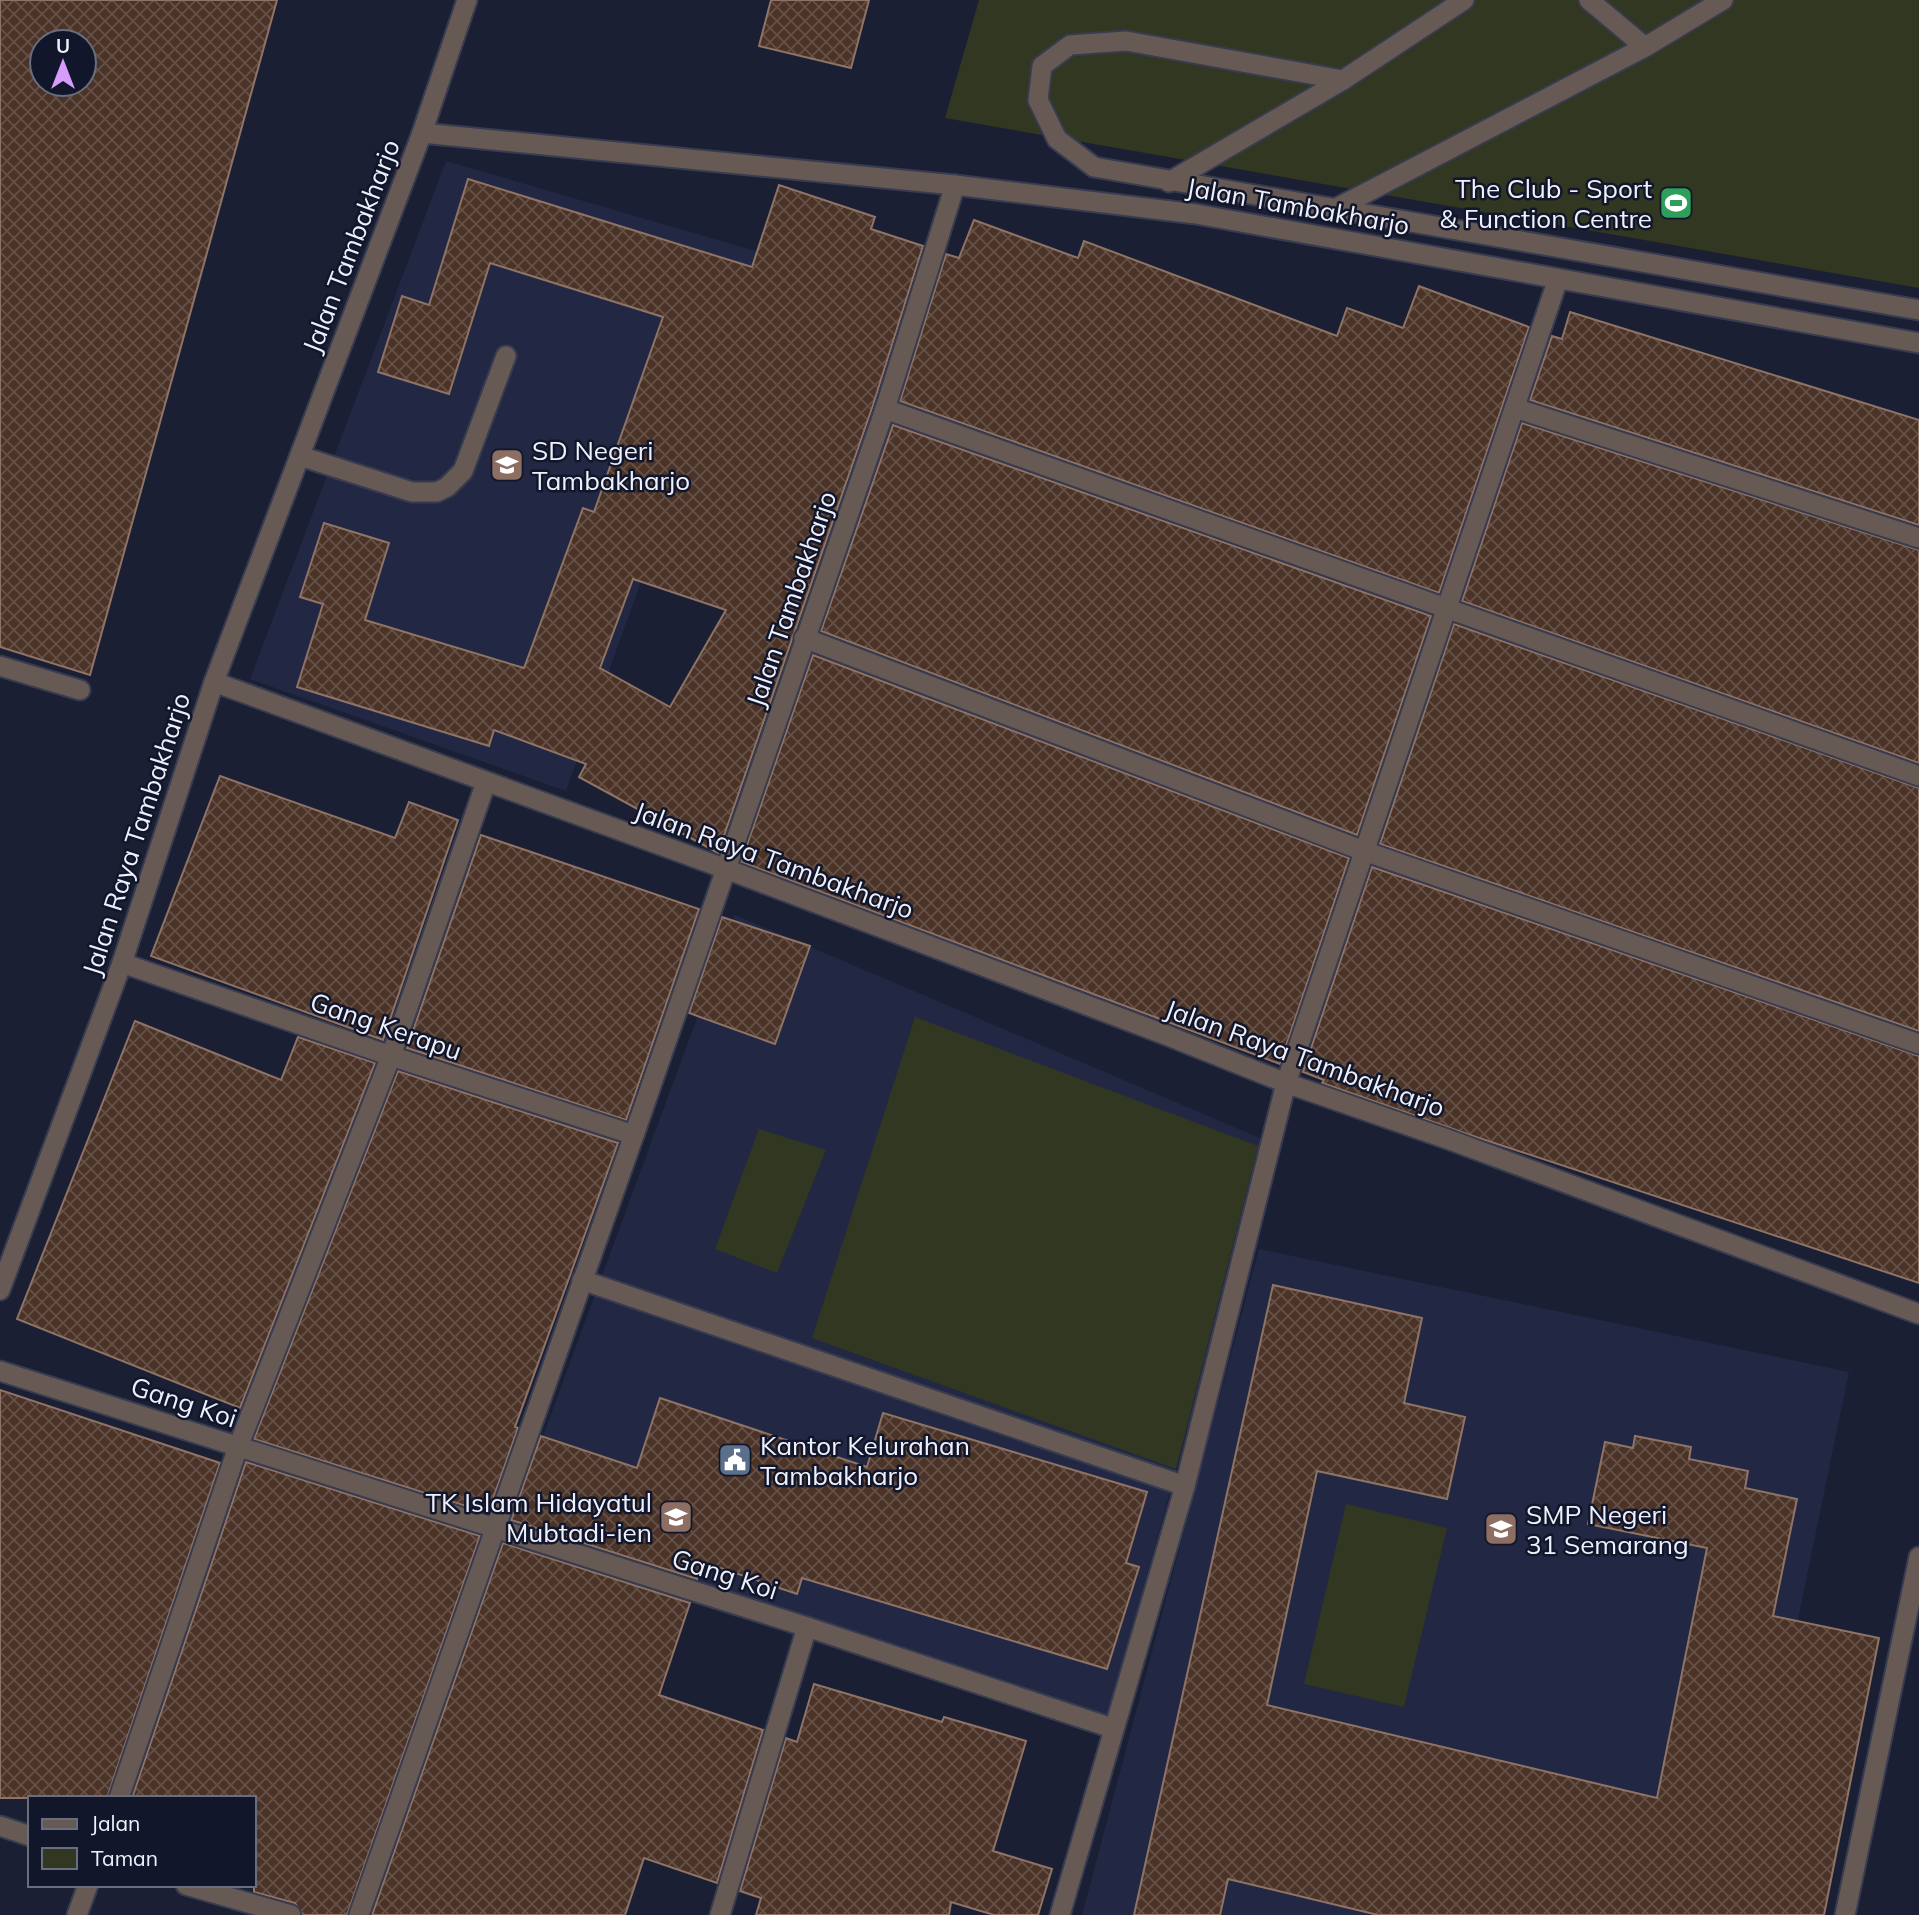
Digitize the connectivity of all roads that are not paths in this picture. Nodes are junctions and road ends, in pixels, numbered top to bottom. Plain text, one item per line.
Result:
1 (467, 0) edge
2 (1464, 0) edge
3 (1589, 0) edge
4 (1723, 0) edge
5 (1645, 47) junction
6 (1343, 80) junction
7 (422, 134) junction
8 (1169, 182) junction
9 (955, 185) junction
10 (1333, 210) junction
11 (1558, 279) junction
12 (1919, 310) edge
13 (1919, 343) edge
14 (506, 356) dead end
15 (1515, 408) junction
16 (885, 409) junction
17 (300, 456) junction
18 (1919, 538) edge
19 (1447, 608) junction
20 (804, 638) junction
21 (0, 666) edge
22 (214, 682) junction
23 (80, 690) dead end
24 (1919, 776) edge
25 (486, 782) junction
26 (1364, 851) junction
27 (726, 869) junction
28 (122, 963) junction
29 (1919, 1044) edge
30 (391, 1056) junction
31 (1286, 1083) junction
32 (634, 1135) junction
33 (582, 1280) junction
34 (0, 1290) edge
35 (1919, 1314) edge
36 (0, 1371) edge
37 (238, 1447) junction
38 (1185, 1486) junction
39 (495, 1528) junction
40 (1919, 1557) edge
41 (807, 1628) junction
42 (1112, 1728) junction
43 (120, 1796) edge
44 (0, 1826) edge
45 (28, 1835) edge
46 (87, 1887) edge
47 (193, 1887) edge
48 (76, 1915) edge
49 (291, 1915) edge
50 (359, 1915) edge
51 (720, 1915) edge
52 (1060, 1915) edge
53 (1845, 1915) edge

1 - 7 street
2 - 6 street
3 - 5 street
4 - 5 street
5 - 10 street
6 - 8 street
6 - 8 street
7 - 9 street, Jalan Tambakharjo
7 - 17 street, Jalan Tambakharjo
8 - 10 street
9 - 11 street, Jalan Tambakharjo
9 - 16 street, Jalan Tambakharjo
10 - 12 street
11 - 13 street, Jalan Tambakharjo
11 - 15 street
14 - 17 street
15 - 18 street
15 - 19 street
16 - 19 street
16 - 20 street, Jalan Tambakharjo
17 - 22 street, Jalan Tambakharjo
19 - 24 street
19 - 26 street
20 - 26 street
20 - 27 street, Jalan Tambakharjo
21 - 23 street
22 - 25 street, Jalan Raya Tambakharjo
22 - 28 street, Jalan Raya Tambakharjo
25 - 27 street, Jalan Raya Tambakharjo
25 - 30 street
26 - 29 street
26 - 31 street
27 - 31 street, Jalan Raya Tambakharjo
27 - 32 street, Jalan Tambakharjo
28 - 30 street, Gang Kerapu
28 - 34 street, Jalan Raya Tambakharjo
30 - 32 street, Gang Kerapu
30 - 37 street
31 - 35 street, Jalan Raya Tambakharjo
31 - 38 street
32 - 33 street, Jalan Tambakharjo
33 - 38 street
33 - 39 street, Jalan Tambakharjo
36 - 37 street, Gang Koi
37 - 39 street, Gang Koi
37 - 43 street
38 - 42 street
39 - 41 street, Gang Koi
39 - 50 street, Jalan Tambakharjo
40 - 53 street
41 - 42 street, Gang Koi
41 - 51 street
42 - 52 street
44 - 45 street
46 - 48 street
47 - 49 street

